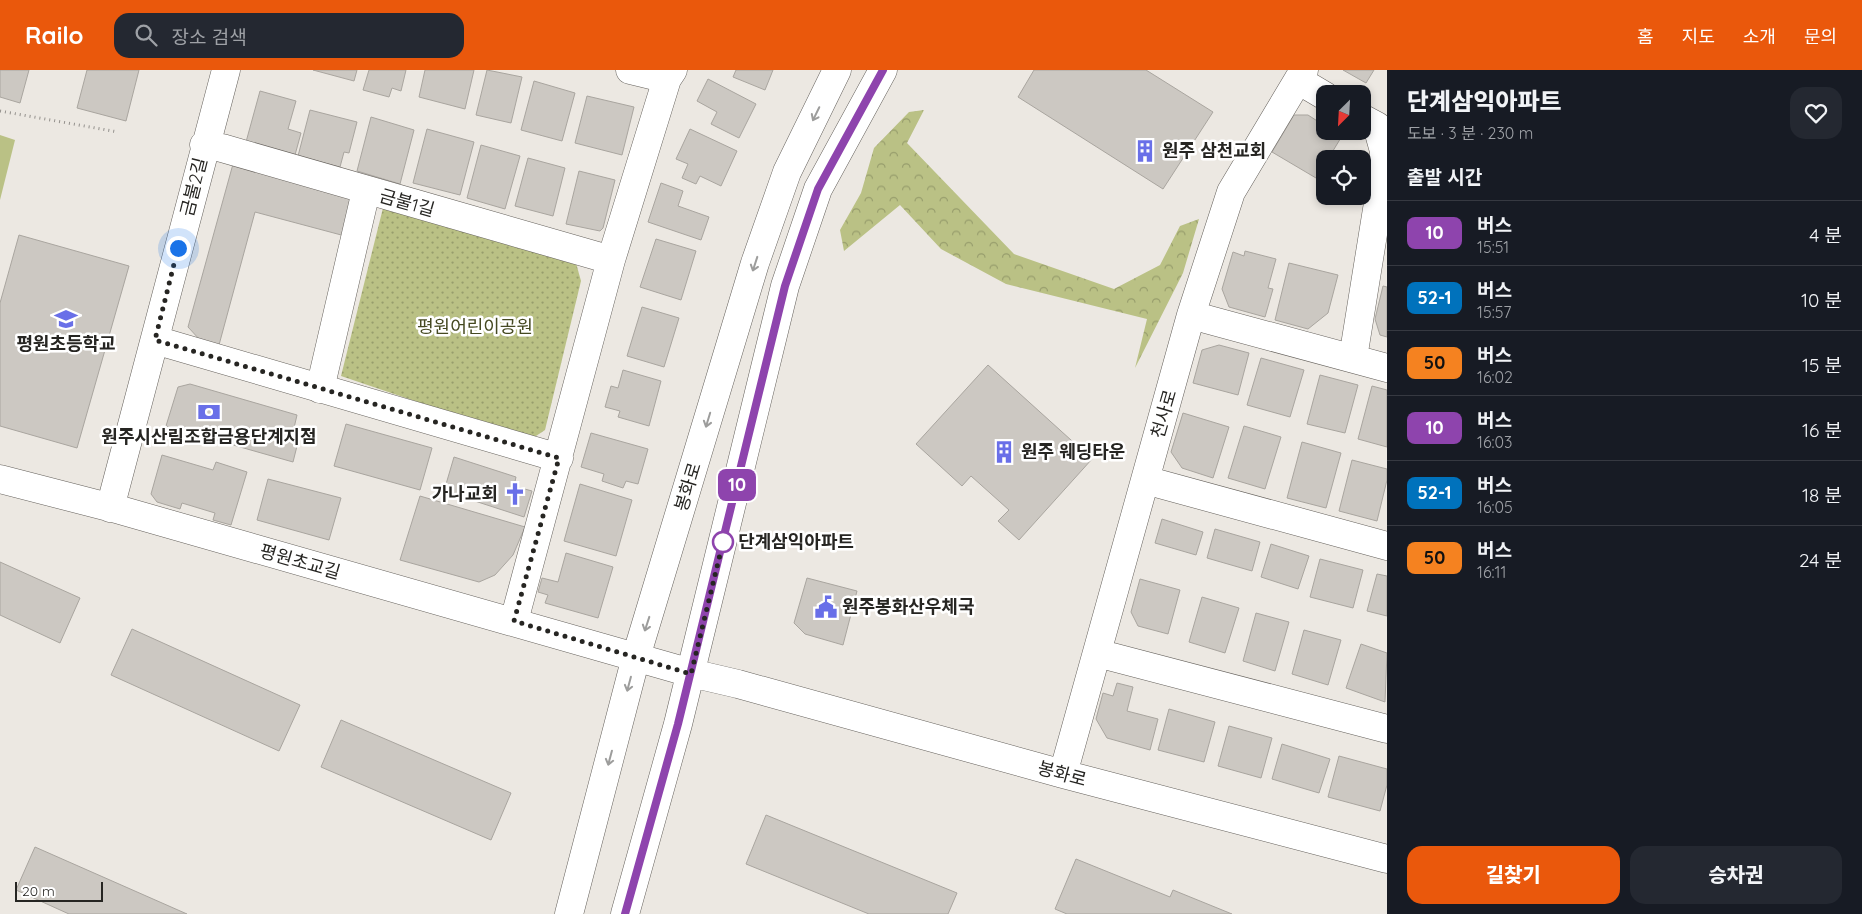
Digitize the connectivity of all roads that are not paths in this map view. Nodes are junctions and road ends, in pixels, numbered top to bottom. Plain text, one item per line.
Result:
1 (226, 70) edge
2 (630, 70) edge
3 (837, 70) edge
4 (883, 70) edge
5 (670, 75) edge
6 (1301, 75) edge
7 (1316, 88) edge
8 (1371, 123) edge
9 (204, 145) junction
10 (366, 191) junction
11 (610, 260) junction
12 (1191, 315) junction
13 (155, 340) junction
14 (1353, 358) junction
15 (1387, 368) edge
16 (320, 389) junction
17 (559, 458) junction
18 (0, 479) edge
19 (1145, 480) junction
20 (110, 508) junction
21 (1387, 546) edge
22 (514, 621) junction
23 (1097, 653) junction
24 (636, 658) junction
25 (691, 674) junction
26 (1387, 729) edge
27 (1064, 774) junction
28 (1387, 858) edge
29 (569, 914) edge
30 (625, 914) edge

1 - 9 street, 금불2길
2 - 5 street
3 -> 24 street, 봉화로
4 - 25 street
5 - 11 street
6 - 7 street
6 - 12 street, 천사로
8 - 14 street
9 - 10 street, 금불1길
9 - 13 street, 금불2길
10 - 11 street, 금불1길
10 - 16 street
11 - 17 street
12 - 14 street
12 - 19 street, 천사로
13 - 16 street
13 - 20 street, 금불2길
14 - 15 street
16 - 17 street
17 - 22 street
18 - 20 street, 평원초교길
19 - 21 street
19 - 23 street, 천사로
20 - 22 street, 평원초교길
22 - 24 street, 평원초교길
23 - 26 street
23 - 27 street, 천사로
24 - 25 street, 평원초교길
24 -> 29 street, 봉화로
25 - 27 street, 봉화로
25 - 30 street
27 - 28 street, 봉화로

